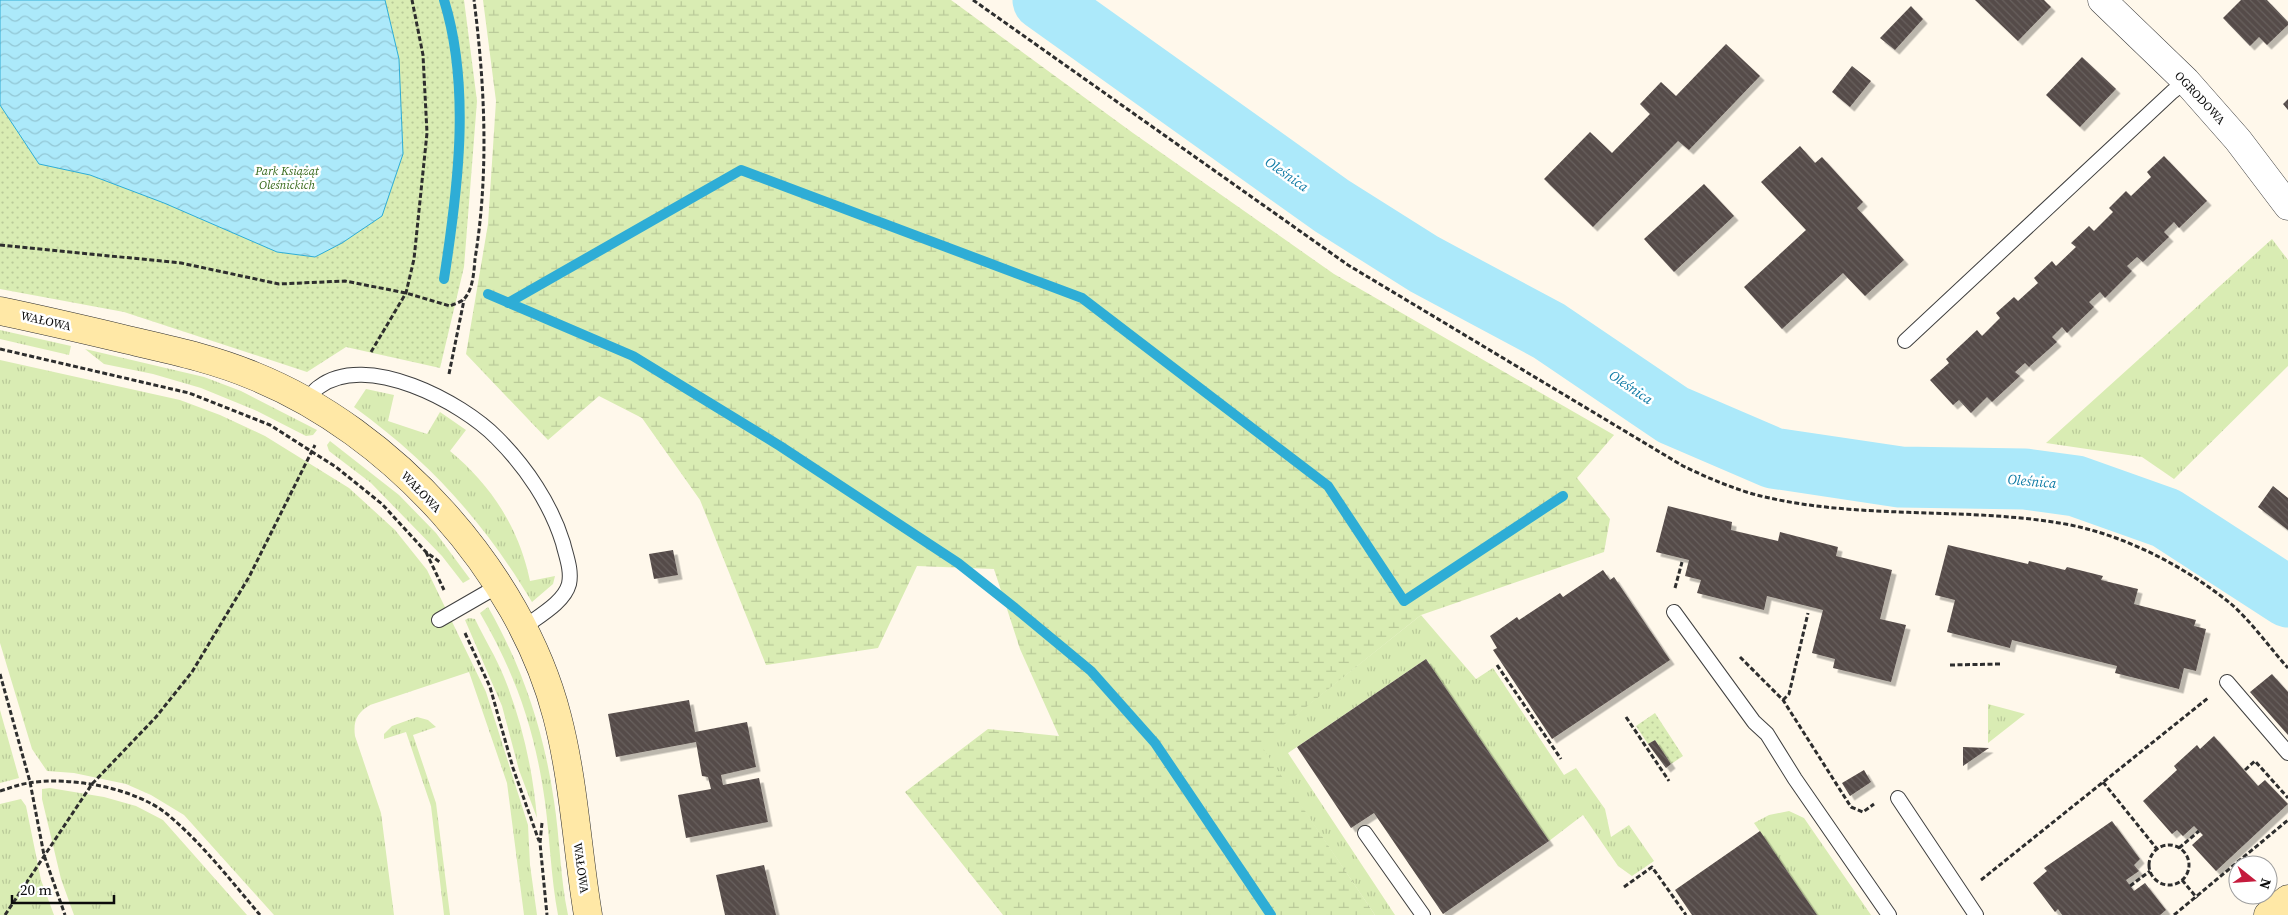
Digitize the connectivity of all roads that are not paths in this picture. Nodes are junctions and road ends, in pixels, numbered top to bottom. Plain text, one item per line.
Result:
1 (2102, 0) edge
2 (2186, 82) junction
3 (2288, 206) edge
4 (0, 311) edge
5 (1904, 341) dead end
6 (306, 401) junction
7 (498, 586) junction
8 (1674, 612) dead end
9 (439, 620) dead end
10 (523, 628) junction
11 (2227, 682) road end
12 (2288, 753) edge
13 (1898, 798) dead end
14 (1365, 833) dead end
15 (2288, 899) edge
16 (588, 915) edge
17 (1423, 915) edge
18 (1889, 915) edge
19 (1976, 915) edge
20 (2268, 915) edge

1 - 2 street, OGRODOWA
2 - 3 street, OGRODOWA
2 - 5 lane
4 - 6 street, WAŁOWA
6 - 7 street, WAŁOWA
6 - 10 lane
7 - 9 lane
7 - 10 street, WAŁOWA
8 - 18 lane
10 - 16 street, WAŁOWA
11 - 12 lane
13 - 19 lane
14 - 17 lane
15 - 20 street

